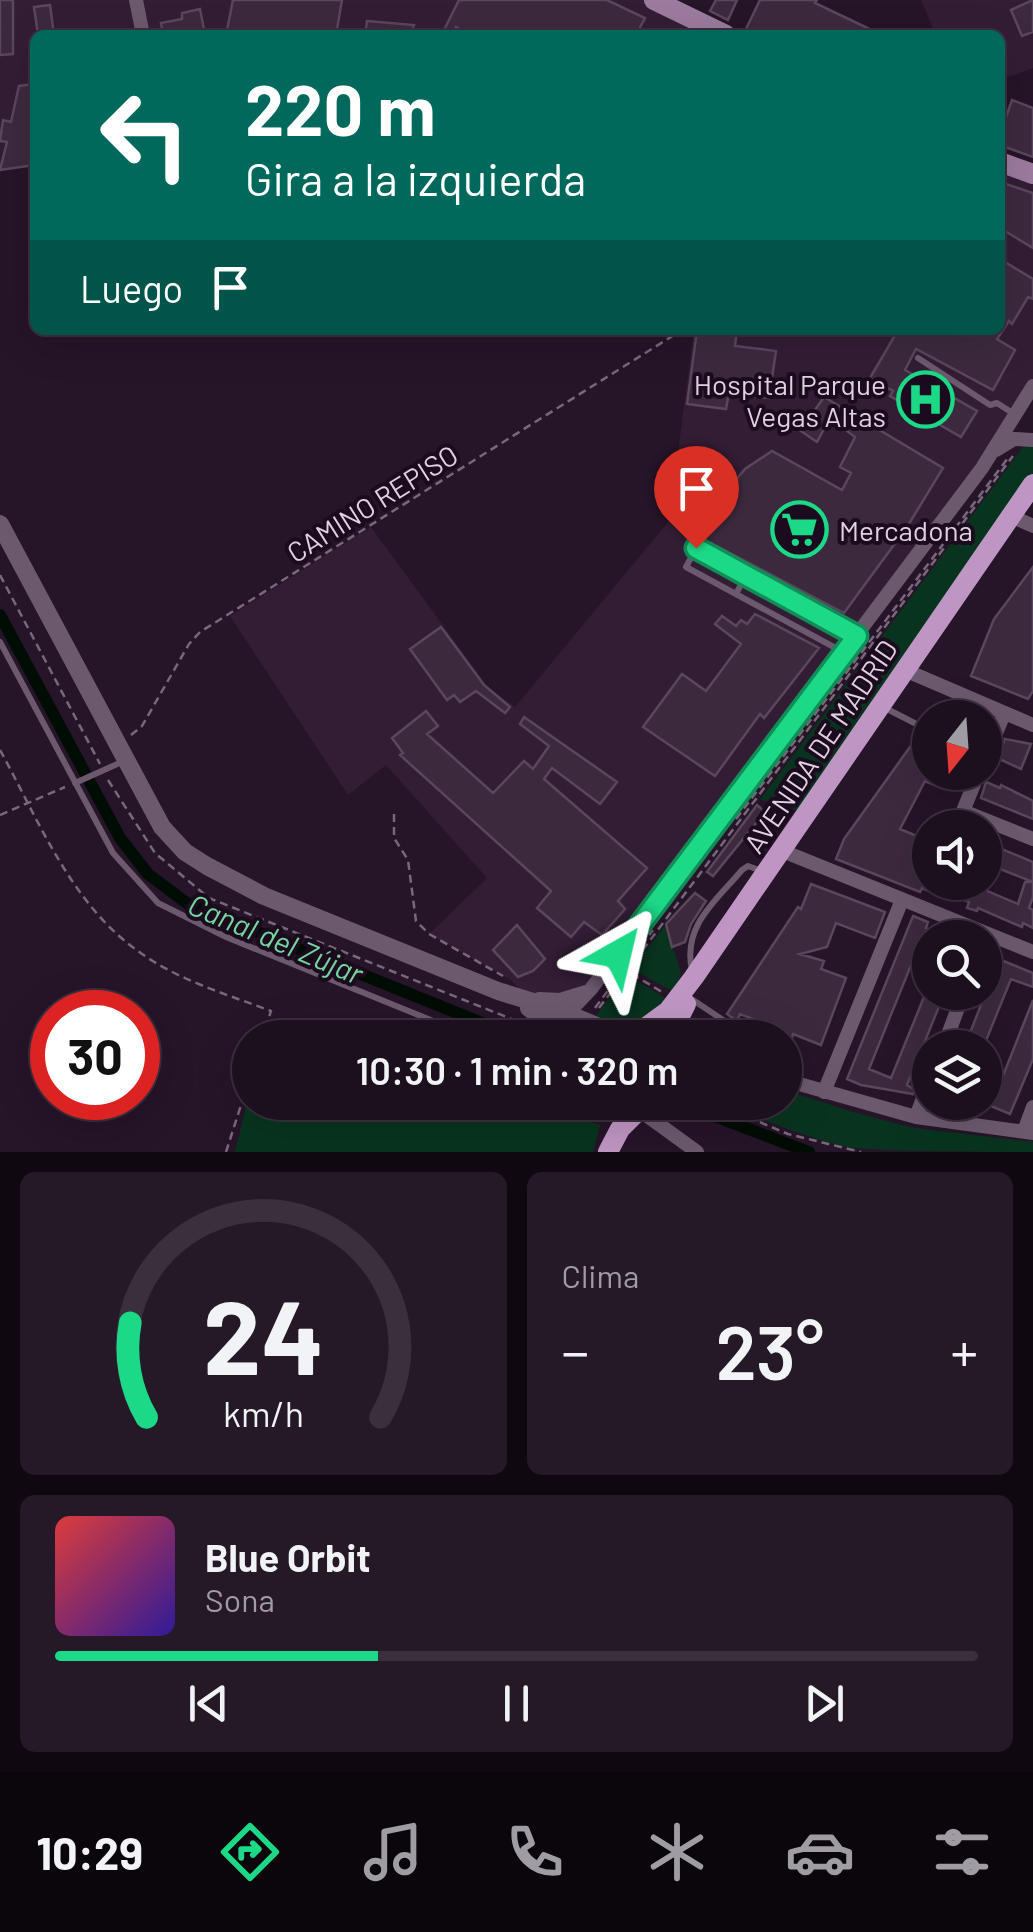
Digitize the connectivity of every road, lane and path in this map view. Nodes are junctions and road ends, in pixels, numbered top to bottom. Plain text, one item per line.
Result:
1 (136, 0) edge
2 (654, 0) edge
3 (142, 30) edge
4 (716, 30) edge
5 (1005, 164) edge
6 (1033, 174) edge
7 (674, 335) edge
8 (918, 358) dead end
9 (1033, 386) edge
10 (1016, 412) junction
11 (1028, 440) edge
12 (994, 452) junction
13 (1033, 484) edge
14 (1033, 499) edge
15 (1020, 521) edge
16 (0, 524) edge
17 (0, 575) edge
18 (746, 575) junction
19 (736, 594) junction
20 (857, 636) junction
21 (0, 642) edge
22 (846, 653) junction
23 (914, 674) junction
24 (956, 693) junction
25 (957, 700) edge
26 (889, 710) junction
27 (1004, 714) junction
28 (1002, 719) edge
29 (912, 722) edge
30 (1033, 726) edge
31 (0, 750) edge
32 (123, 752) junction
33 (100, 771) junction
34 (76, 783) junction
35 (972, 790) edge
36 (29, 803) junction
37 (394, 814) dead end
38 (0, 816) edge
39 (1033, 839) edge
40 (790, 854) junction
41 (770, 876) junction
42 (902, 900) junction
43 (947, 920) edge
44 (1002, 942) edge
45 (1033, 952) edge
46 (627, 971) junction
47 (591, 989) junction
48 (498, 991) junction
49 (526, 996) junction
50 (686, 997) junction
51 (268, 1020) edge
52 (431, 1020) edge
53 (513, 1020) edge
54 (567, 1020) edge
55 (585, 1020) edge
56 (589, 1020) edge
57 (589, 1020) edge
58 (663, 1020) edge
59 (676, 1020) edge
60 (685, 1020) edge
61 (722, 1020) edge
62 (802, 1084) edge
63 (824, 1092) junction
64 (1033, 1107) edge
65 (912, 1115) edge
66 (236, 1120) edge
67 (605, 1120) edge
68 (632, 1120) edge
69 (663, 1120) edge
70 (666, 1120) edge
71 (755, 1120) edge
72 (944, 1120) edge
73 (1028, 1132) edge
74 (694, 1150) edge
75 (226, 1152) edge
76 (608, 1152) edge
77 (861, 1152) edge

1 - 3 street
2 - 4 main road
5 - 6 main road
7 - 32 path, CAMINO REPISO
8 - 10 lane
9 - 10 street, AVENIDA DE MADRID
10 - 11 street
10 - 12 street, AVENIDA DE MADRID
11 - 12 street
11 - 46 path
11 - 56 path
12 - 20 street, AVENIDA DE MADRID
13 - 15 main road, AVENIDA DE MADRID
14 - 15 main road, AVENIDA DE MADRID
15 - 23 main road, AVENIDA DE MADRID
15 - 41 main road, AVENIDA DE MADRID
16 - 32 street
17 - 33 path
18 - 19 lane
18 - 19 lane
18 - 20 lane
19 - 22 lane
20 - 22 street, AVENIDA DE MADRID
21 - 34 lane
22 - 47 street, AVENIDA DE MADRID
23 - 24 street
23 - 26 main road, AVENIDA DE MADRID
24 - 25 lane
24 - 27 street
26 - 29 lane
26 - 40 main road, AVENIDA DE MADRID
27 - 28 street
27 - 30 street
31 - 36 path
32 - 33 lane
32 - 48 street
33 - 34 lane
33 - 53 path
34 - 36 path
34 - 52 lane
35 - 39 street
36 - 38 path
36 - 51 path
37 - 49 path
40 - 41 main road, AVENIDA DE MADRID
40 - 42 street
41 - 50 main road, AVENIDA DE MADRID
41 - 50 lane
42 - 43 street
42 - 63 street
44 - 45 street
46 - 50 path
46 - 57 path
47 - 49 street
47 - 55 street
48 - 49 street
48 - 54 street
50 - 58 main road, AVENIDA DE MADRID
50 - 59 main road
50 - 60 street
50 - 61 lane
62 - 63 street
63 - 65 street
64 - 73 street
66 - 75 path
67 - 76 main road
68 - 76 main road
69 - 74 street
70 - 74 street
71 - 77 path
72 - 73 street

